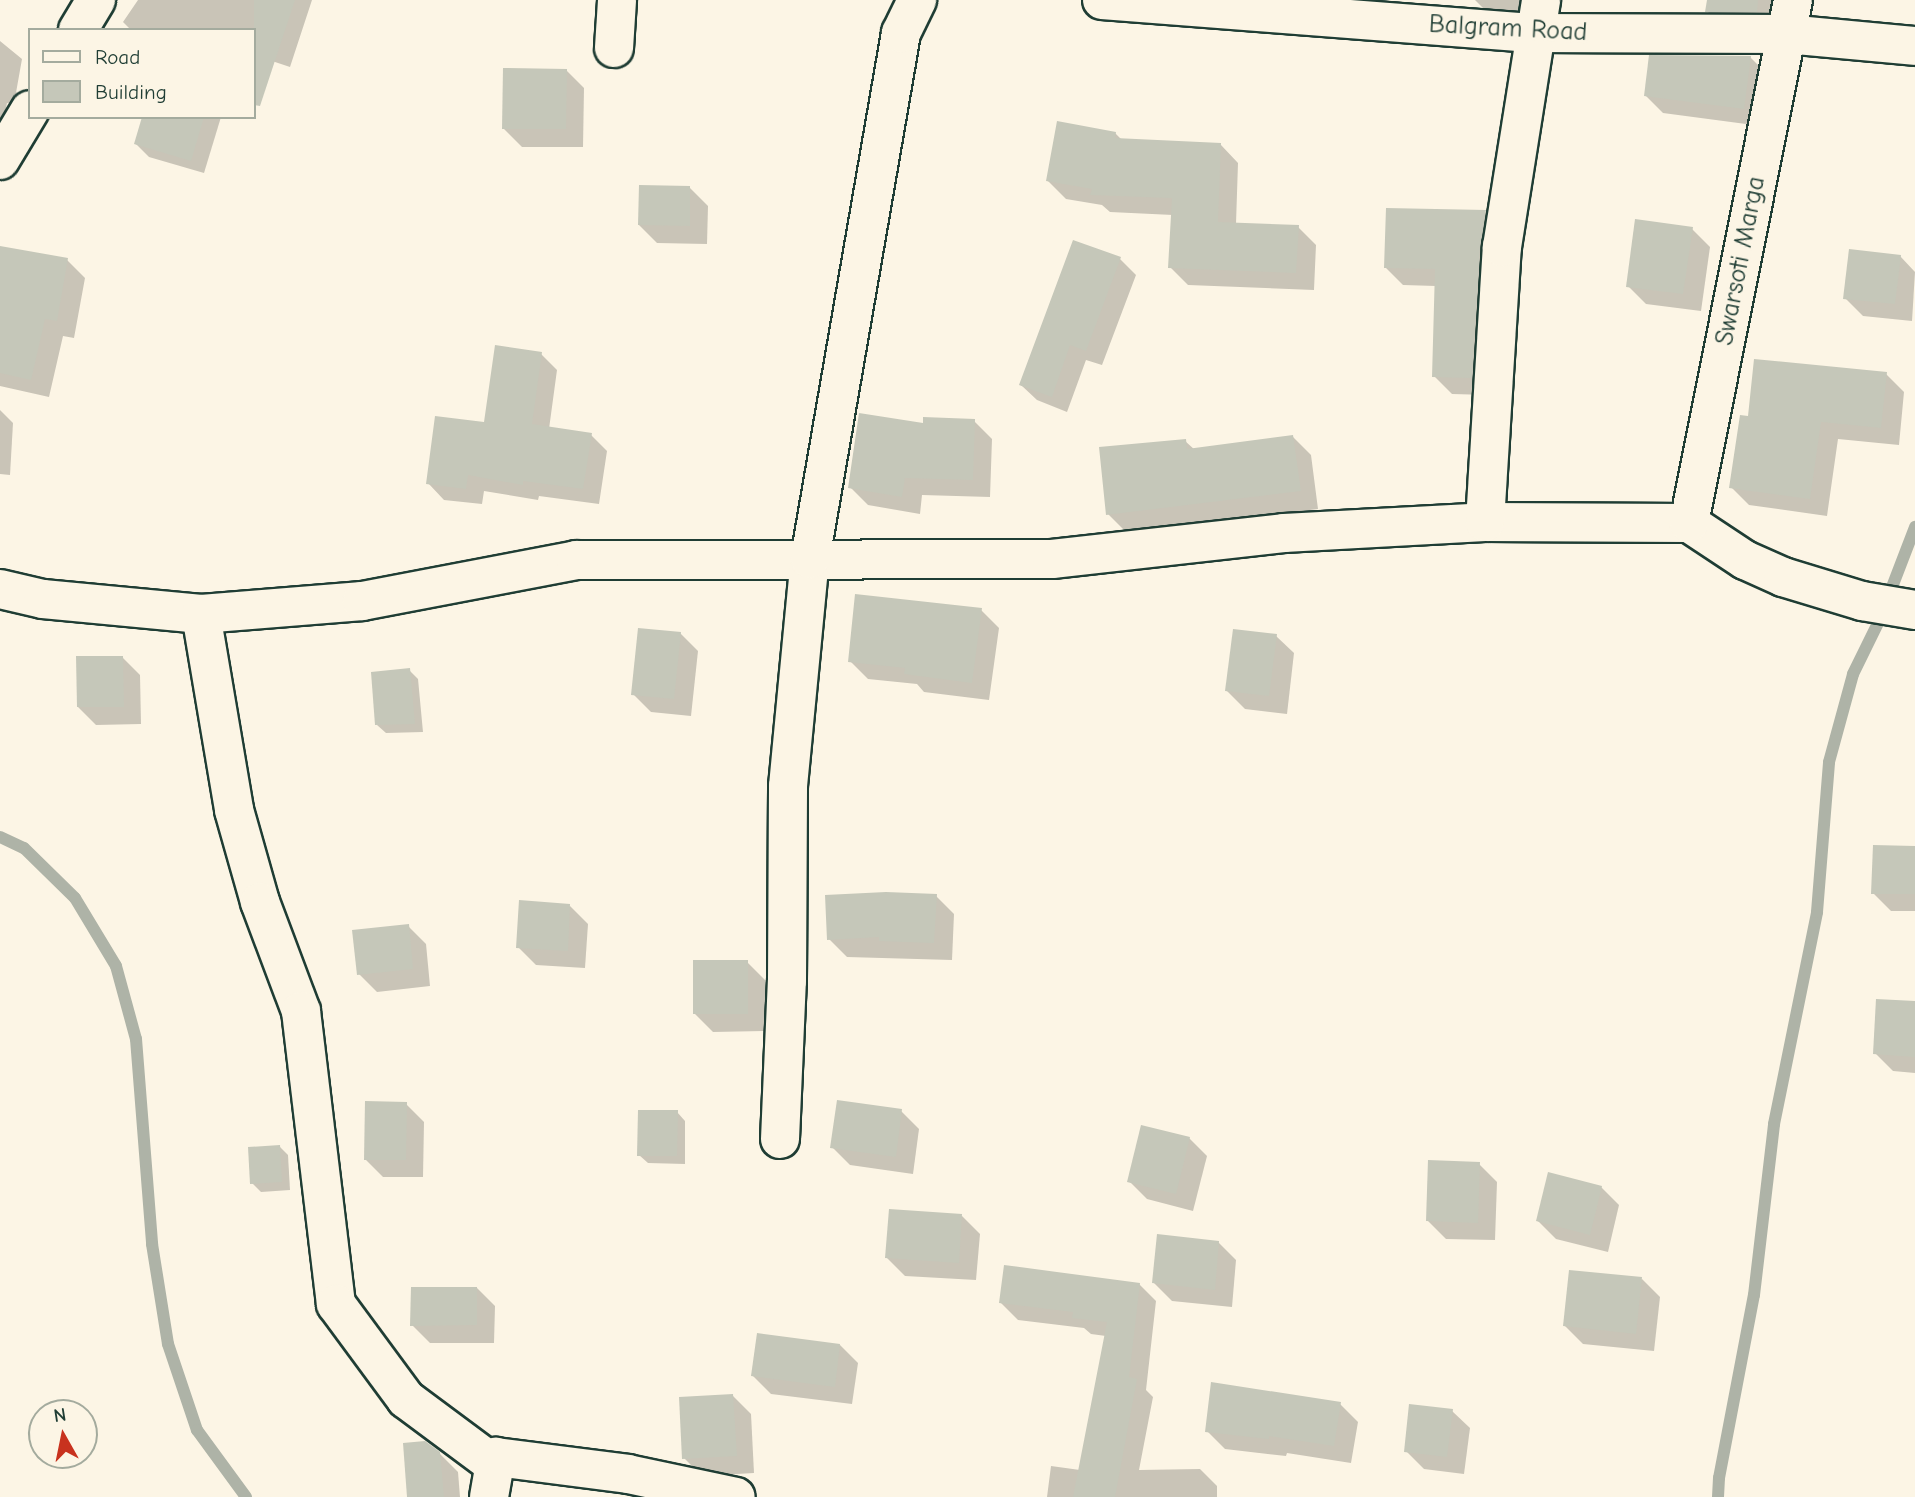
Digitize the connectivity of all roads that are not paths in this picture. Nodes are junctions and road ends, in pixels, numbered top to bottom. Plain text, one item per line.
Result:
1 (96, 0) edge
2 (617, 0) edge
3 (917, 0) edge
4 (1102, 0) edge
5 (1386, 11) edge
6 (1538, 17) edge
7 (1789, 17) edge
8 (79, 28) edge
9 (1915, 46) edge
10 (614, 48) dead end
11 (28, 113) edge
12 (0, 160) edge
13 (1485, 522) junction
14 (1689, 523) junction
15 (810, 559) junction
16 (0, 589) edge
17 (1915, 610) edge
18 (201, 614) junction
19 (780, 1139) dead end
20 (492, 1481) edge
21 (736, 1497) edge

1 - 8 street
2 - 10 street
3 - 15 street
4 - 5 street, Balgram Road
5 - 6 street, Balgram Road
6 - 7 street, Balgram Road
6 - 13 street
7 - 9 street, Balgram Road
7 - 14 street, Swarsoti Marga
11 - 12 street
13 - 14 street
13 - 15 street
14 - 17 street
15 - 18 street
15 - 19 street
16 - 18 street
18 - 20 street
20 - 21 street

